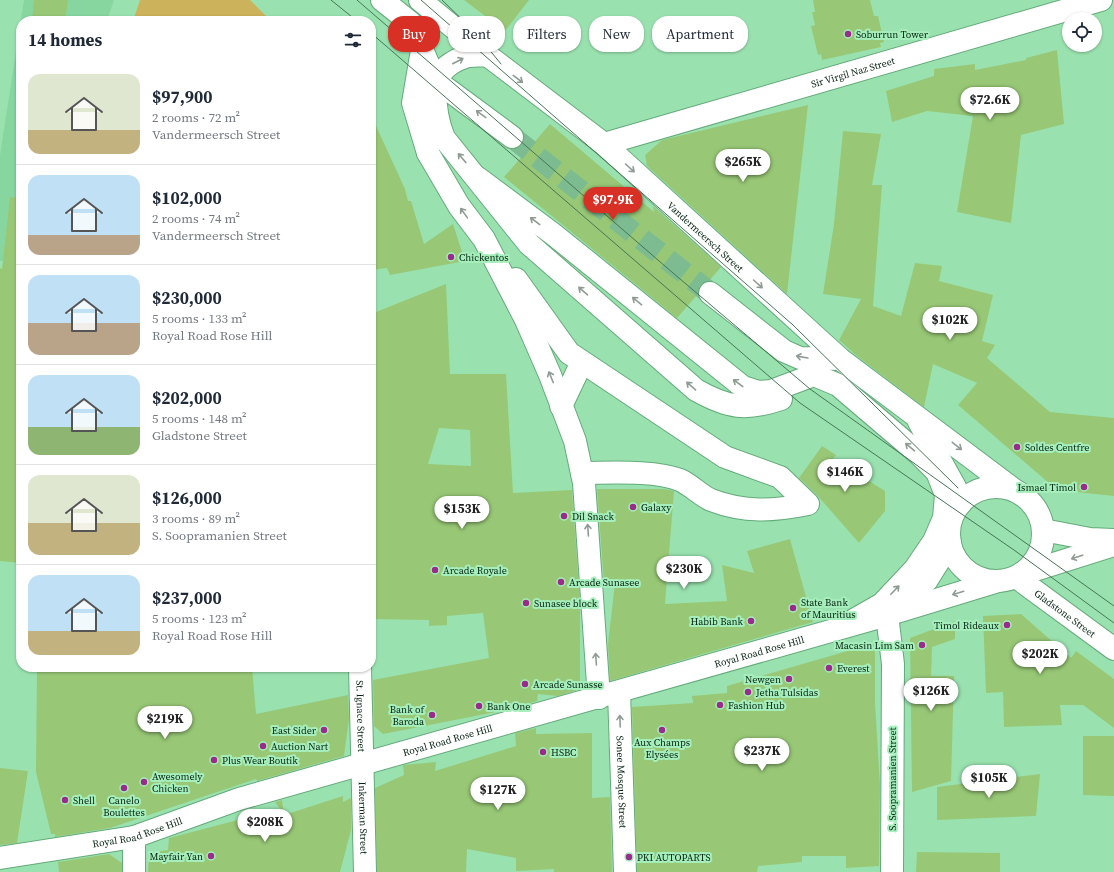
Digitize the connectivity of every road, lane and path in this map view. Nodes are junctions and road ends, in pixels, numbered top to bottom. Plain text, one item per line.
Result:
1 (382, 0) edge
2 (420, 0) edge
3 (1101, 0) edge
4 (1050, 7) edge
5 (402, 16) edge
6 (422, 52) edge
7 (423, 52) edge
8 (487, 55) junction
9 (435, 80) junction
10 (512, 137) tunnel mouth
11 (604, 144) junction
12 (428, 153) junction
13 (478, 178) junction
14 (484, 239) junction
15 (710, 293) tunnel mouth
16 (840, 358) junction
17 (582, 362) junction
18 (814, 375) junction
19 (561, 406) junction
20 (915, 414) junction
21 (582, 473) junction
22 (1017, 492) junction
23 (960, 504) junction
24 (1043, 530) junction
25 (1114, 540) edge
26 (950, 543) junction
27 (1114, 545) edge
28 (1019, 576) junction
29 (995, 582) junction
30 (890, 614) junction
31 (840, 627) junction
32 (1114, 649) edge
33 (360, 672) edge
34 (619, 692) junction
35 (599, 698) junction
36 (363, 764) junction
37 (134, 838) junction
38 (0, 858) edge
39 (134, 872) edge
40 (365, 872) edge
41 (625, 872) edge
42 (892, 872) edge

1 - 5 main road
2 - 8 main road, Vandermeersch Street
3 - 4 main road, Sir Virgil Naz Street
4 - 11 main road, Sir Virgil Naz Street
6 - 12 main road
7 - 9 main road
9 -> 8 main road
8 -> 11 main road, Vandermeersch Street
10 -> 9 main road
9 - 12 main road
13 -> 9 main road
11 -> 16 main road, Vandermeersch Street
14 -> 12 main road
18 -> 13 main road
18 -> 13 main road
14 - 17 main road
19 -> 14 main road
16 -> 15 main road
16 - 18 main road
16 - 20 main road, Vandermeersch Street
17 - 19 main road
17 - 21 main road
31 -> 18 main road
19 - 21 main road
20 -> 22 main road, Vandermeersch Street
20 - 23 main road
35 -> 21 main road
22 - 23 main road
22 - 24 main road
23 - 26 main road
24 - 25 main road
24 - 28 main road
26 - 29 main road
26 - 30 main road, Royal Road Rose Hill
27 -> 28 main road
28 - 29 main road
28 - 32 main road, Gladstone Street
29 -> 30 main road, Royal Road Rose Hill
30 - 31 main road, Royal Road Rose Hill
30 - 42 main road, S. Soopramanien Street
31 - 34 main road, Royal Road Rose Hill
33 - 36 main road, St. Ignace Street
34 - 35 main road, Royal Road Rose Hill
41 -> 34 main road, Sonee Mosque Street
35 - 36 main road, Royal Road Rose Hill
36 - 37 main road, Royal Road Rose Hill
36 - 40 main road, Inkerman Street
37 - 38 main road, Royal Road Rose Hill
37 - 39 main road

